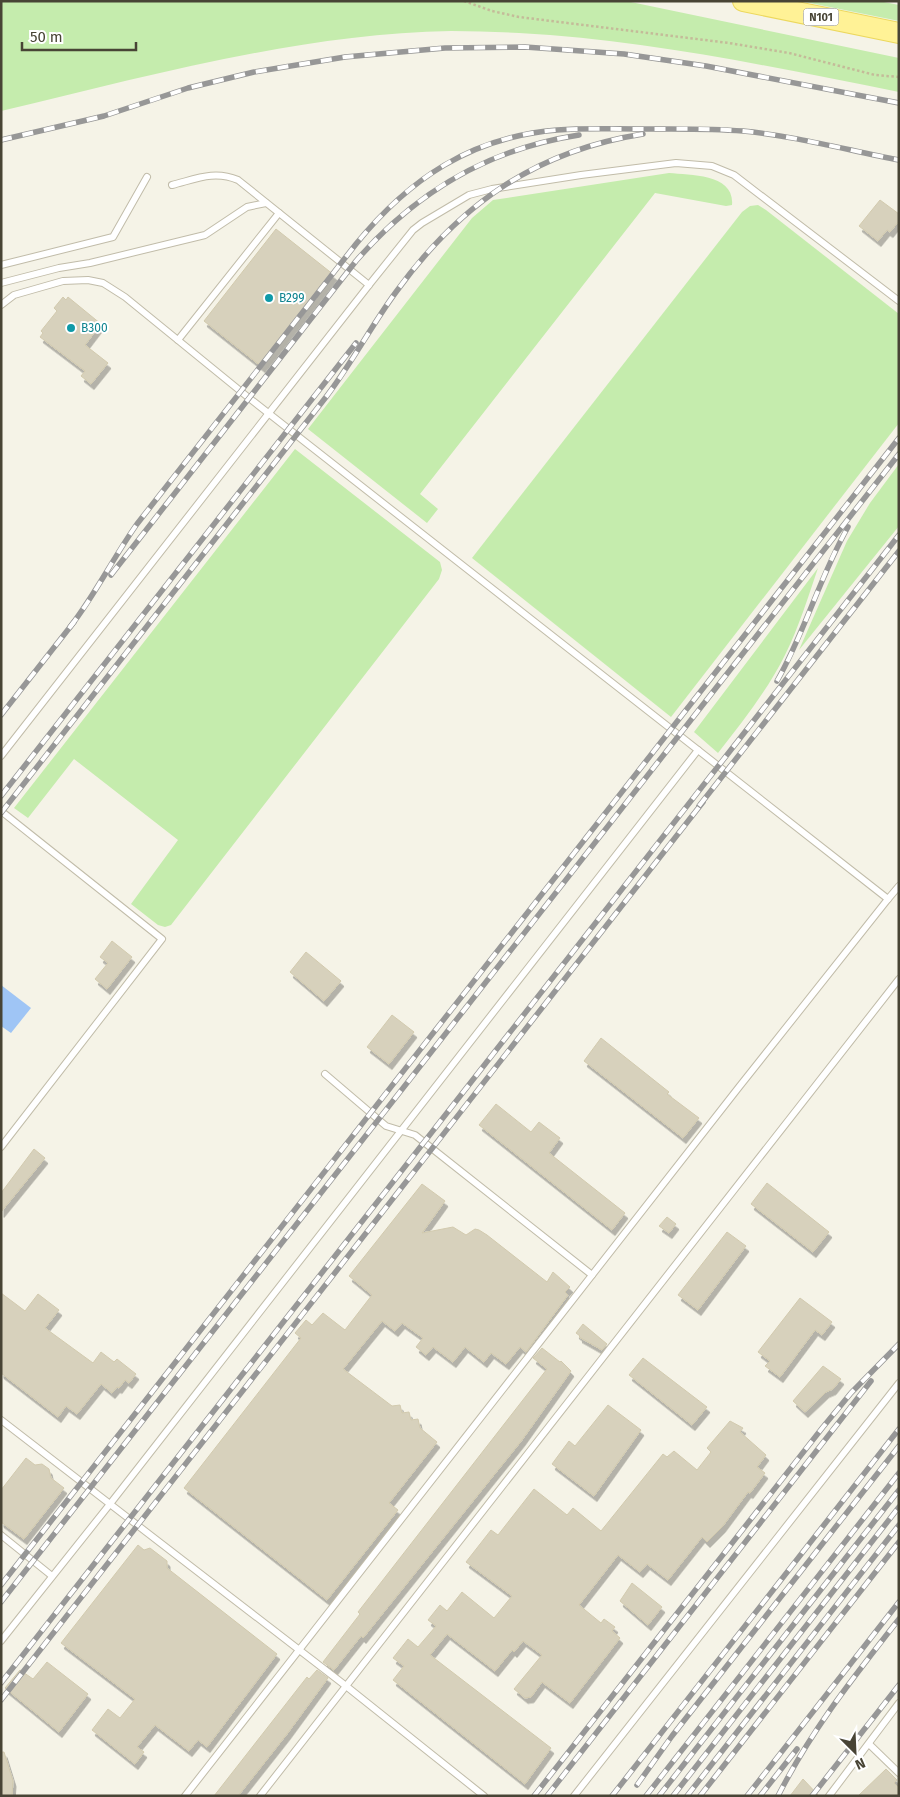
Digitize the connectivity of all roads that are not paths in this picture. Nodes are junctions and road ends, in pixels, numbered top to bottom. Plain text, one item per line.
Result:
1 (743, 1) edge
2 (899, 33) edge
3 (147, 177) dead end
4 (172, 185) dead end
5 (266, 203) junction
6 (279, 213) junction
7 (1, 265) edge
8 (1, 283) edge
9 (369, 285) junction
10 (899, 301) edge
11 (1, 305) edge
12 (178, 340) junction
13 (268, 413) junction
14 (698, 750) junction
15 (1, 756) edge
16 (1, 811) edge
17 (899, 886) edge
18 (888, 899) junction
19 (899, 979) edge
20 (325, 1074) dead end
21 (400, 1130) junction
22 (1, 1147) edge
23 (592, 1275) junction
24 (899, 1383) edge
25 (1, 1420) edge
26 (110, 1504) junction
27 (1, 1536) edge
28 (52, 1576) junction
29 (1, 1641) edge
30 (300, 1651) junction
31 (346, 1686) junction
32 (899, 1704) edge
33 (869, 1744) junction
34 (899, 1773) edge
35 (185, 1796) edge
36 (260, 1796) edge
37 (484, 1796) edge
38 (574, 1796) edge
39 (829, 1796) edge

1 - 2 main road, N101
3 - 7 lane
4 - 5 lane
5 - 6 lane
5 - 8 lane
6 - 9 lane
6 - 12 lane
9 - 10 lane
9 - 13 lane
11 - 12 lane
12 - 13 lane
13 - 14 lane
13 - 15 lane
14 - 18 lane
14 - 21 lane
16 - 22 lane
17 - 18 lane
18 - 23 lane
19 - 31 lane
20 - 21 lane
21 - 23 lane
21 - 26 lane
23 - 30 lane
24 - 38 lane
25 - 26 lane
26 - 28 lane
26 - 30 lane
27 - 28 lane
28 - 29 lane
30 - 31 lane
30 - 35 lane
31 - 36 lane
31 - 37 lane
32 - 33 lane
33 - 34 lane
33 - 39 lane

